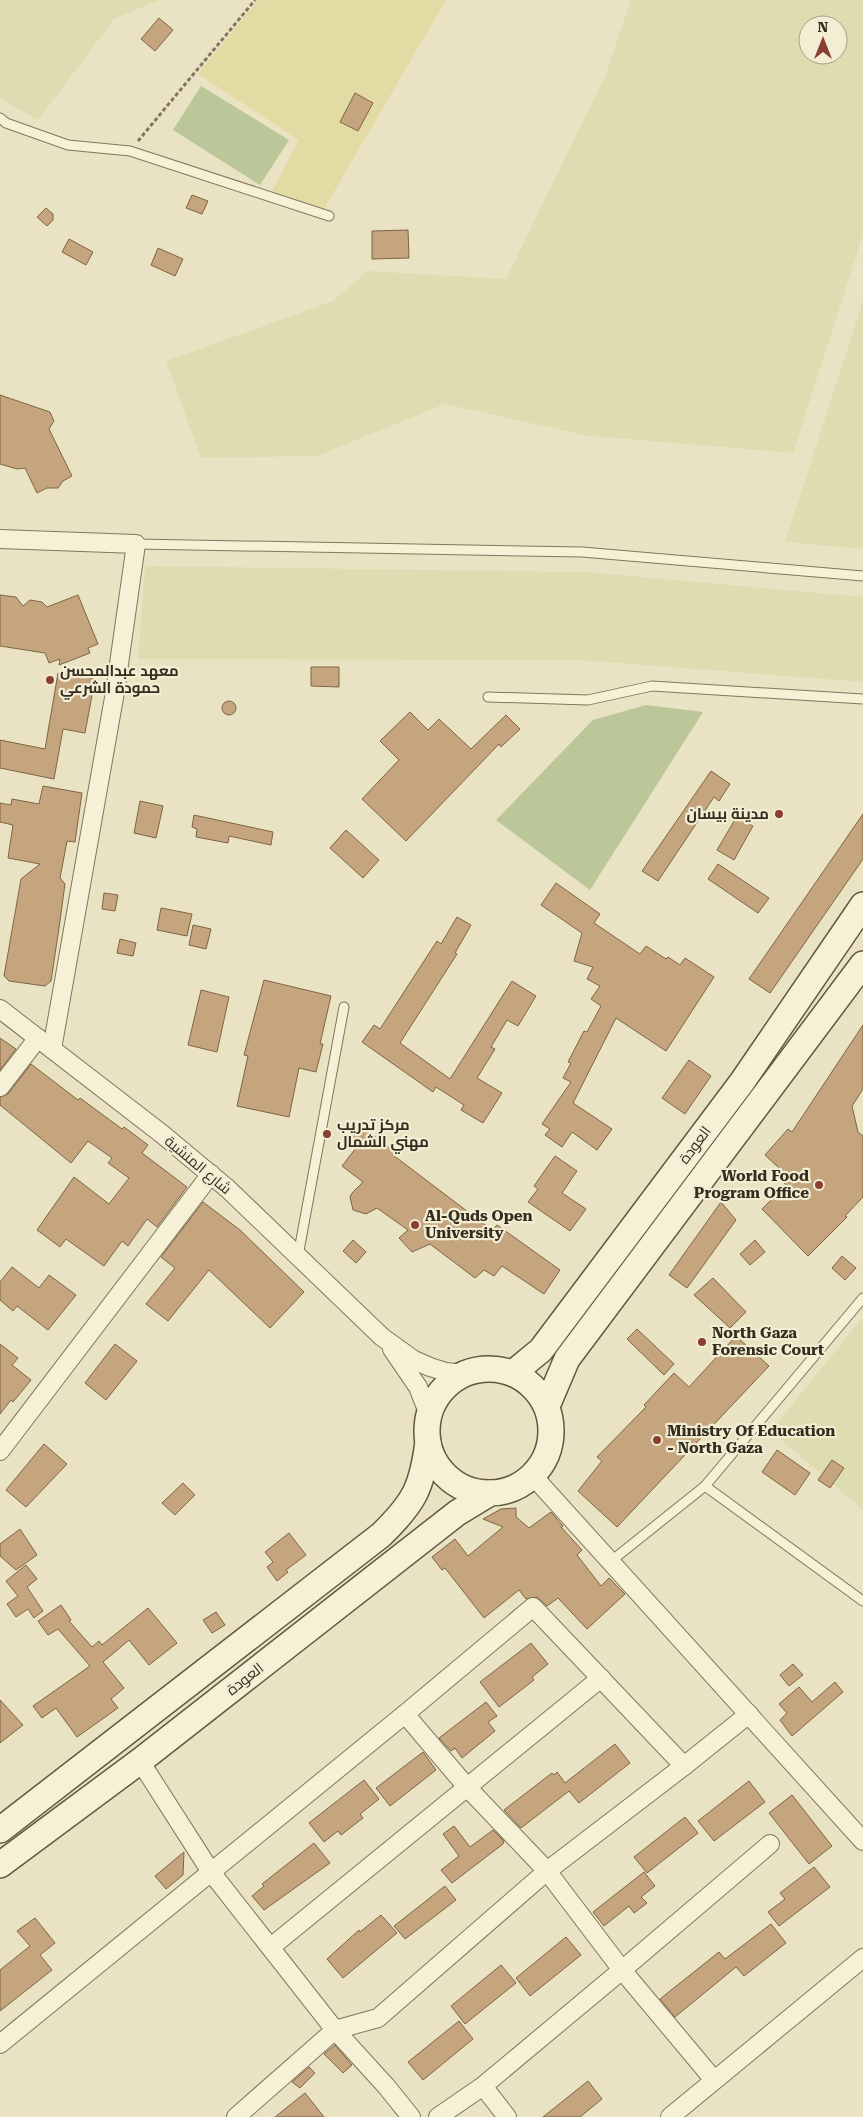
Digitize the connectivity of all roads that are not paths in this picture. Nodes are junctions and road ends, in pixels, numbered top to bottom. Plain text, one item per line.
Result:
1 (0, 118) edge
2 (329, 216) dead end
3 (0, 539) edge
4 (136, 544) junction
5 (863, 576) edge
6 (488, 697) dead end
7 (863, 699) edge
8 (863, 905) edge
9 (863, 964) edge
10 (344, 1006) dead end
11 (0, 1009) edge
12 (45, 1044) junction
13 (0, 1087) edge
14 (211, 1174) junction
15 (298, 1256) junction
16 (863, 1298) edge
17 (382, 1337) junction
18 (513, 1373) junction
19 (464, 1374) junction
20 (547, 1406) junction
21 (429, 1415) junction
22 (428, 1442) junction
23 (0, 1451) edge
24 (533, 1476) junction
25 (704, 1486) junction
26 (490, 1493) junction
27 (609, 1562) junction
28 (863, 1601) edge
29 (601, 1678) junction
30 (406, 1714) junction
31 (749, 1714) junction
32 (140, 1761) junction
33 (684, 1766) junction
34 (466, 1786) junction
35 (0, 1830) edge
36 (863, 1841) edge
37 (770, 1844) dead end
38 (0, 1865) edge
39 (547, 1871) junction
40 (211, 1872) junction
41 (271, 1947) junction
42 (863, 1958) edge
43 (622, 1970) junction
44 (335, 2030) junction
45 (0, 2044) edge
46 (714, 2080) junction
47 (483, 2086) junction
48 (236, 2117) edge
49 (411, 2117) edge
50 (438, 2117) edge
51 (507, 2117) edge
52 (670, 2117) edge

1 - 2 lane
3 - 4 street
4 - 5 lane
4 - 12 street
6 - 7 lane
8 - 18 main road, العودة
9 - 20 main road, العودة
10 - 15 lane
11 - 12 street, شارع المنشية
12 - 13 street
12 - 14 street, شارع المنشية
14 - 15 street, شارع المنشية
14 - 23 street
15 - 17 street, شارع المنشية
16 - 25 lane
17 - 19 street, شارع المنشية
17 - 21 street, شارع المنشية
18 - 19 main road
18 - 20 main road
19 - 21 main road
20 - 24 main road
21 - 22 main road
22 - 26 main road
22 - 35 main road, العودة
24 - 26 main road
24 - 27 street
25 - 27 lane
25 - 28 lane
26 - 32 main road, العودة
27 - 31 street
29 - 30 street
29 - 33 street
29 - 34 street
30 - 34 street
30 - 40 street
31 - 33 street
31 - 36 street
32 - 38 main road, العودة
32 - 40 street
33 - 39 street
34 - 39 street
34 - 41 street
37 - 43 street
39 - 43 street
39 - 44 street
40 - 41 street
40 - 45 street
41 - 44 street
42 - 46 street
43 - 46 street
43 - 47 street
44 - 48 street
44 - 49 street
46 - 52 street
47 - 50 street
47 - 51 street

